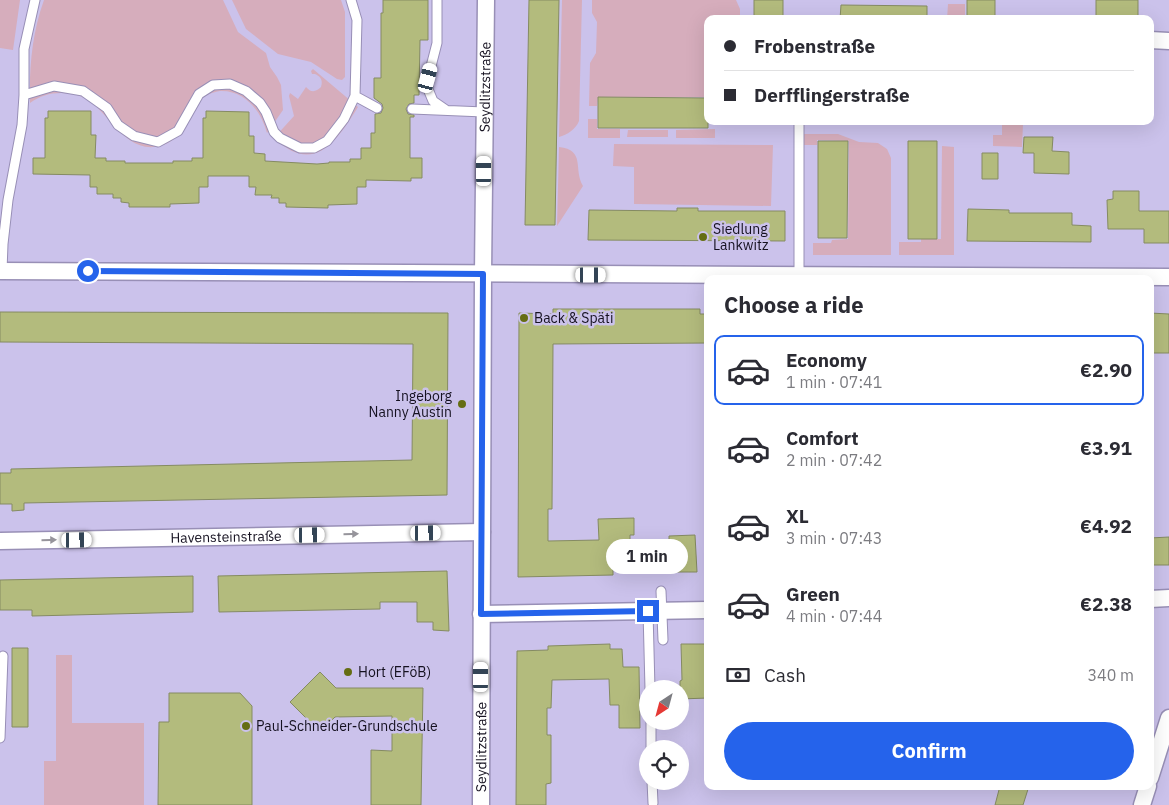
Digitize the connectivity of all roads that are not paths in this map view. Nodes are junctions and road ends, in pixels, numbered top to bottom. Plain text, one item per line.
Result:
1 (35, 0) edge
2 (351, 0) edge
3 (437, 0) edge
4 (486, 0) edge
5 (1154, 40) edge
6 (1169, 41) edge
7 (24, 95) junction
8 (355, 96) junction
9 (377, 108) dead end
10 (412, 109) dead end
11 (446, 110) junction
12 (484, 112) junction
13 (799, 125) edge
14 (1, 271) edge
15 (483, 274) junction
16 (704, 275) edge
17 (799, 275) edge
18 (1154, 277) edge
19 (1169, 277) edge
20 (482, 532) junction
21 (0, 541) edge
22 (661, 591) dead end
23 (1169, 598) edge
24 (1154, 599) edge
25 (704, 610) edge
26 (655, 611) junction
27 (481, 614) junction
28 (663, 640) dead end
29 (3, 656) dead end
30 (651, 680) edge
31 (1169, 718) edge
32 (0, 738) edge
33 (1154, 765) edge
34 (652, 790) edge
35 (1147, 790) edge
36 (653, 803) dead end
37 (481, 805) edge
38 (1142, 805) edge

1 - 7 lane
2 - 8 lane
3 - 11 lane
4 - 12 street, Seydlitzstraße
5 - 6 street
7 - 8 lane
7 - 14 lane
8 - 9 lane
10 - 11 lane
11 - 12 lane
12 - 15 street, Seydlitzstraße
13 - 17 lane
14 - 15 street
15 - 16 street
15 - 20 street, Seydlitzstraße
18 - 19 street
21 -> 20 street, Havensteinstraße
20 - 27 street, Seydlitzstraße
22 - 26 lane
23 - 24 street
25 - 26 street
26 - 27 street
26 - 28 lane
26 - 30 lane
27 - 37 street, Seydlitzstraße
29 - 32 lane
31 - 33 street
34 - 36 lane
35 - 38 street

